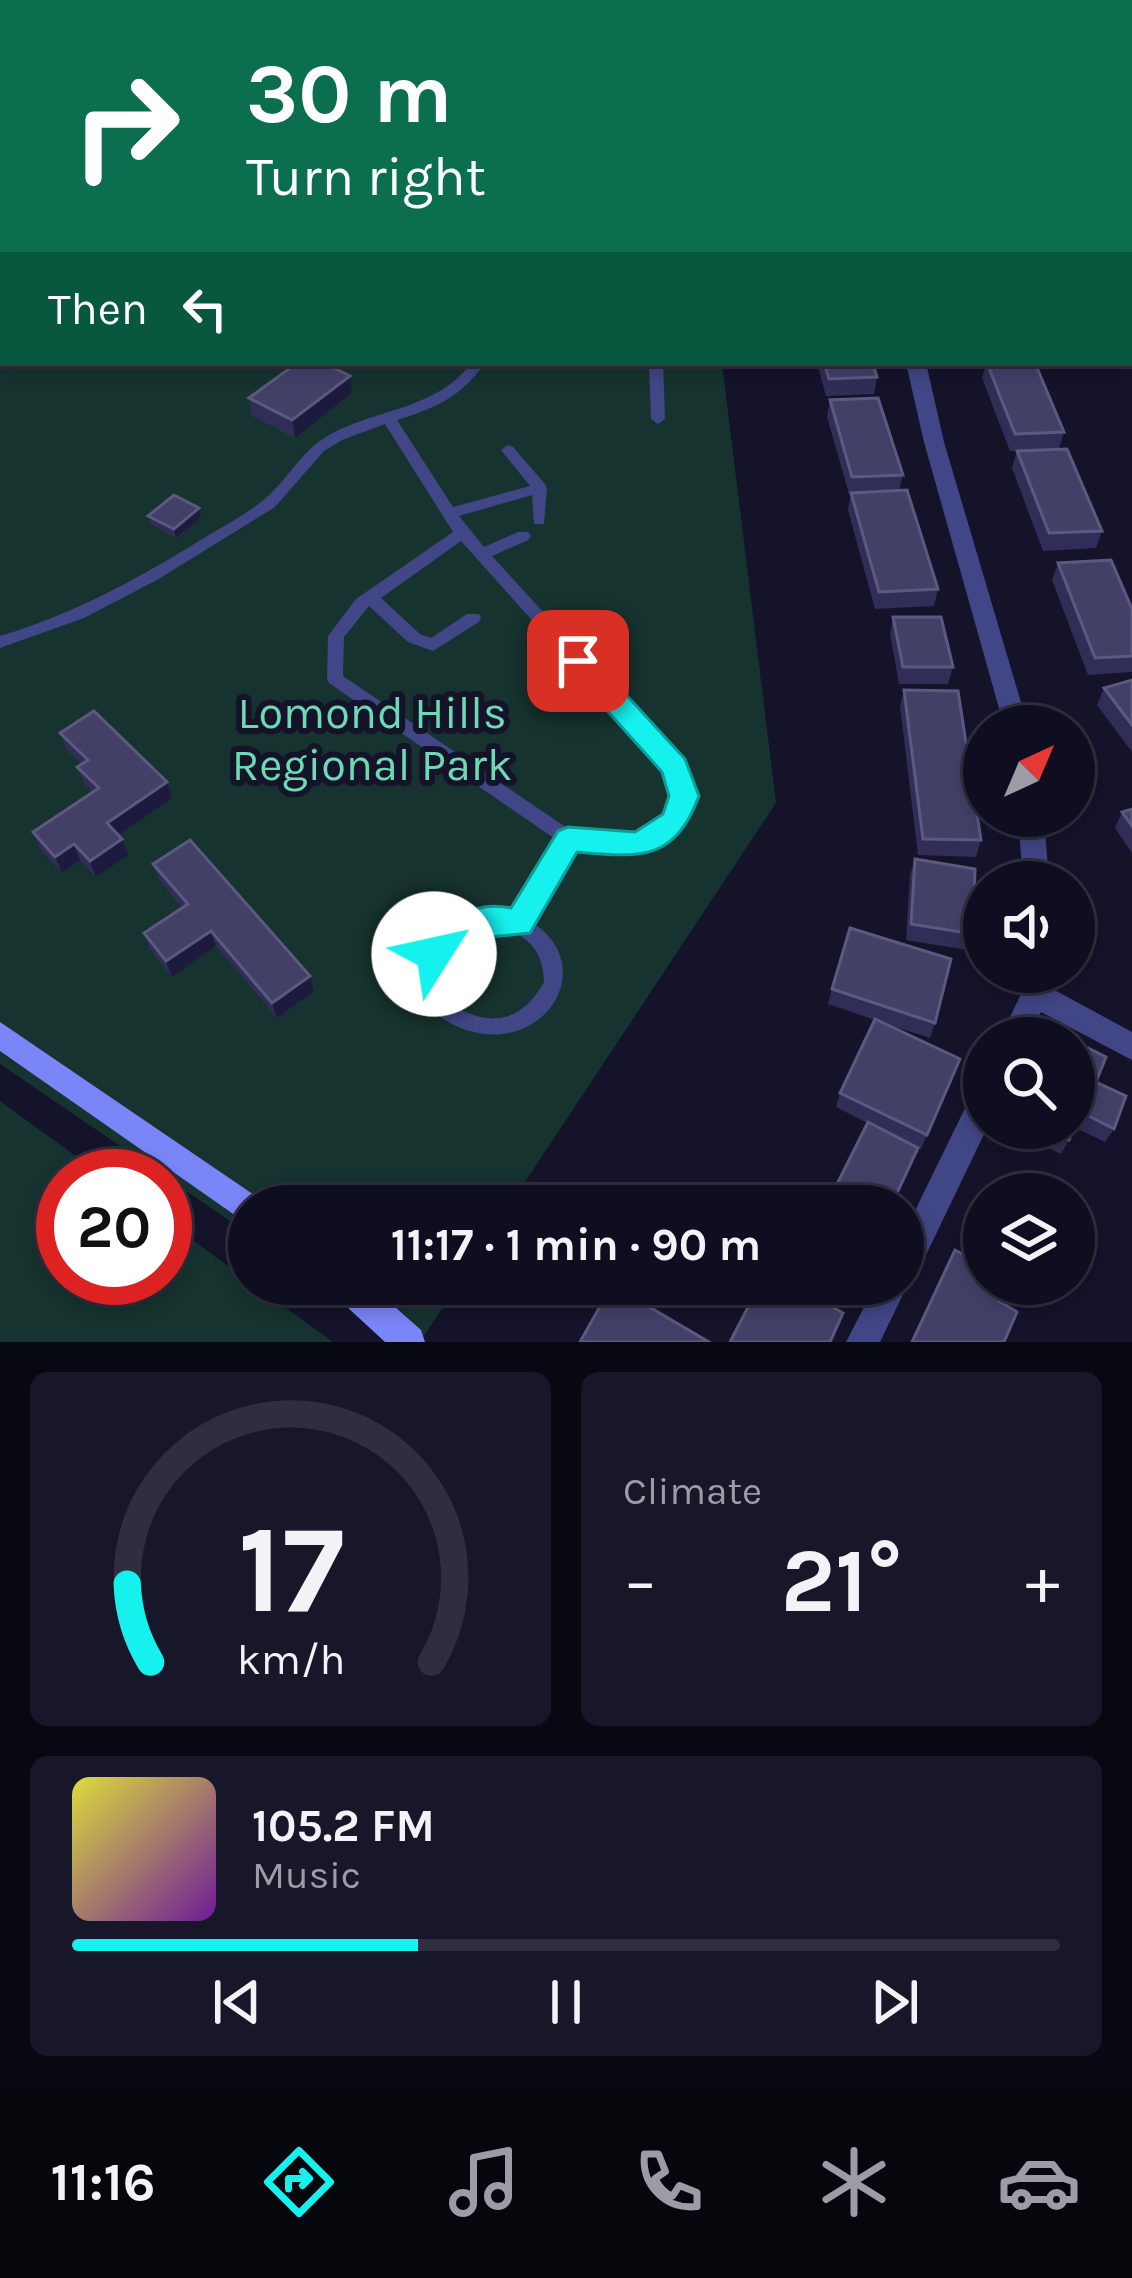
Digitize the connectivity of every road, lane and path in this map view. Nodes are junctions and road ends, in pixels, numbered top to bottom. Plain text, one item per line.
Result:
1 (476, 366) edge
2 (656, 366) edge
3 (917, 366) edge
4 (389, 419) junction
5 (658, 419) dead end
6 (508, 450) dead end
7 (540, 488) junction
8 (449, 513) junction
9 (539, 520) dead end
10 (462, 533) junction
11 (523, 536) dead end
12 (482, 554) junction
13 (370, 597) junction
14 (472, 618) dead end
15 (0, 643) edge
16 (1010, 705) edge
17 (568, 839) junction
18 (519, 923) junction
19 (1050, 993) edge
20 (0, 1035) edge
21 (1132, 1047) edge
22 (963, 1145) edge
23 (228, 1195) edge
24 (924, 1225) edge
25 (368, 1305) edge
26 (883, 1305) edge
27 (409, 1342) edge
28 (862, 1342) edge

1 - 4 lane
2 - 5 lane
3 - 16 street
4 - 8 lane
4 - 15 lane
6 - 7 lane
7 - 8 lane
7 - 9 lane
8 - 10 lane
10 - 12 lane
10 - 13 lane
11 - 12 lane
12 - 17 lane
13 - 14 lane
13 - 17 lane
17 - 18 lane
18 - 18 lane
19 - 21 street
20 - 23 main road
22 - 24 street
25 - 27 main road
26 - 28 street

